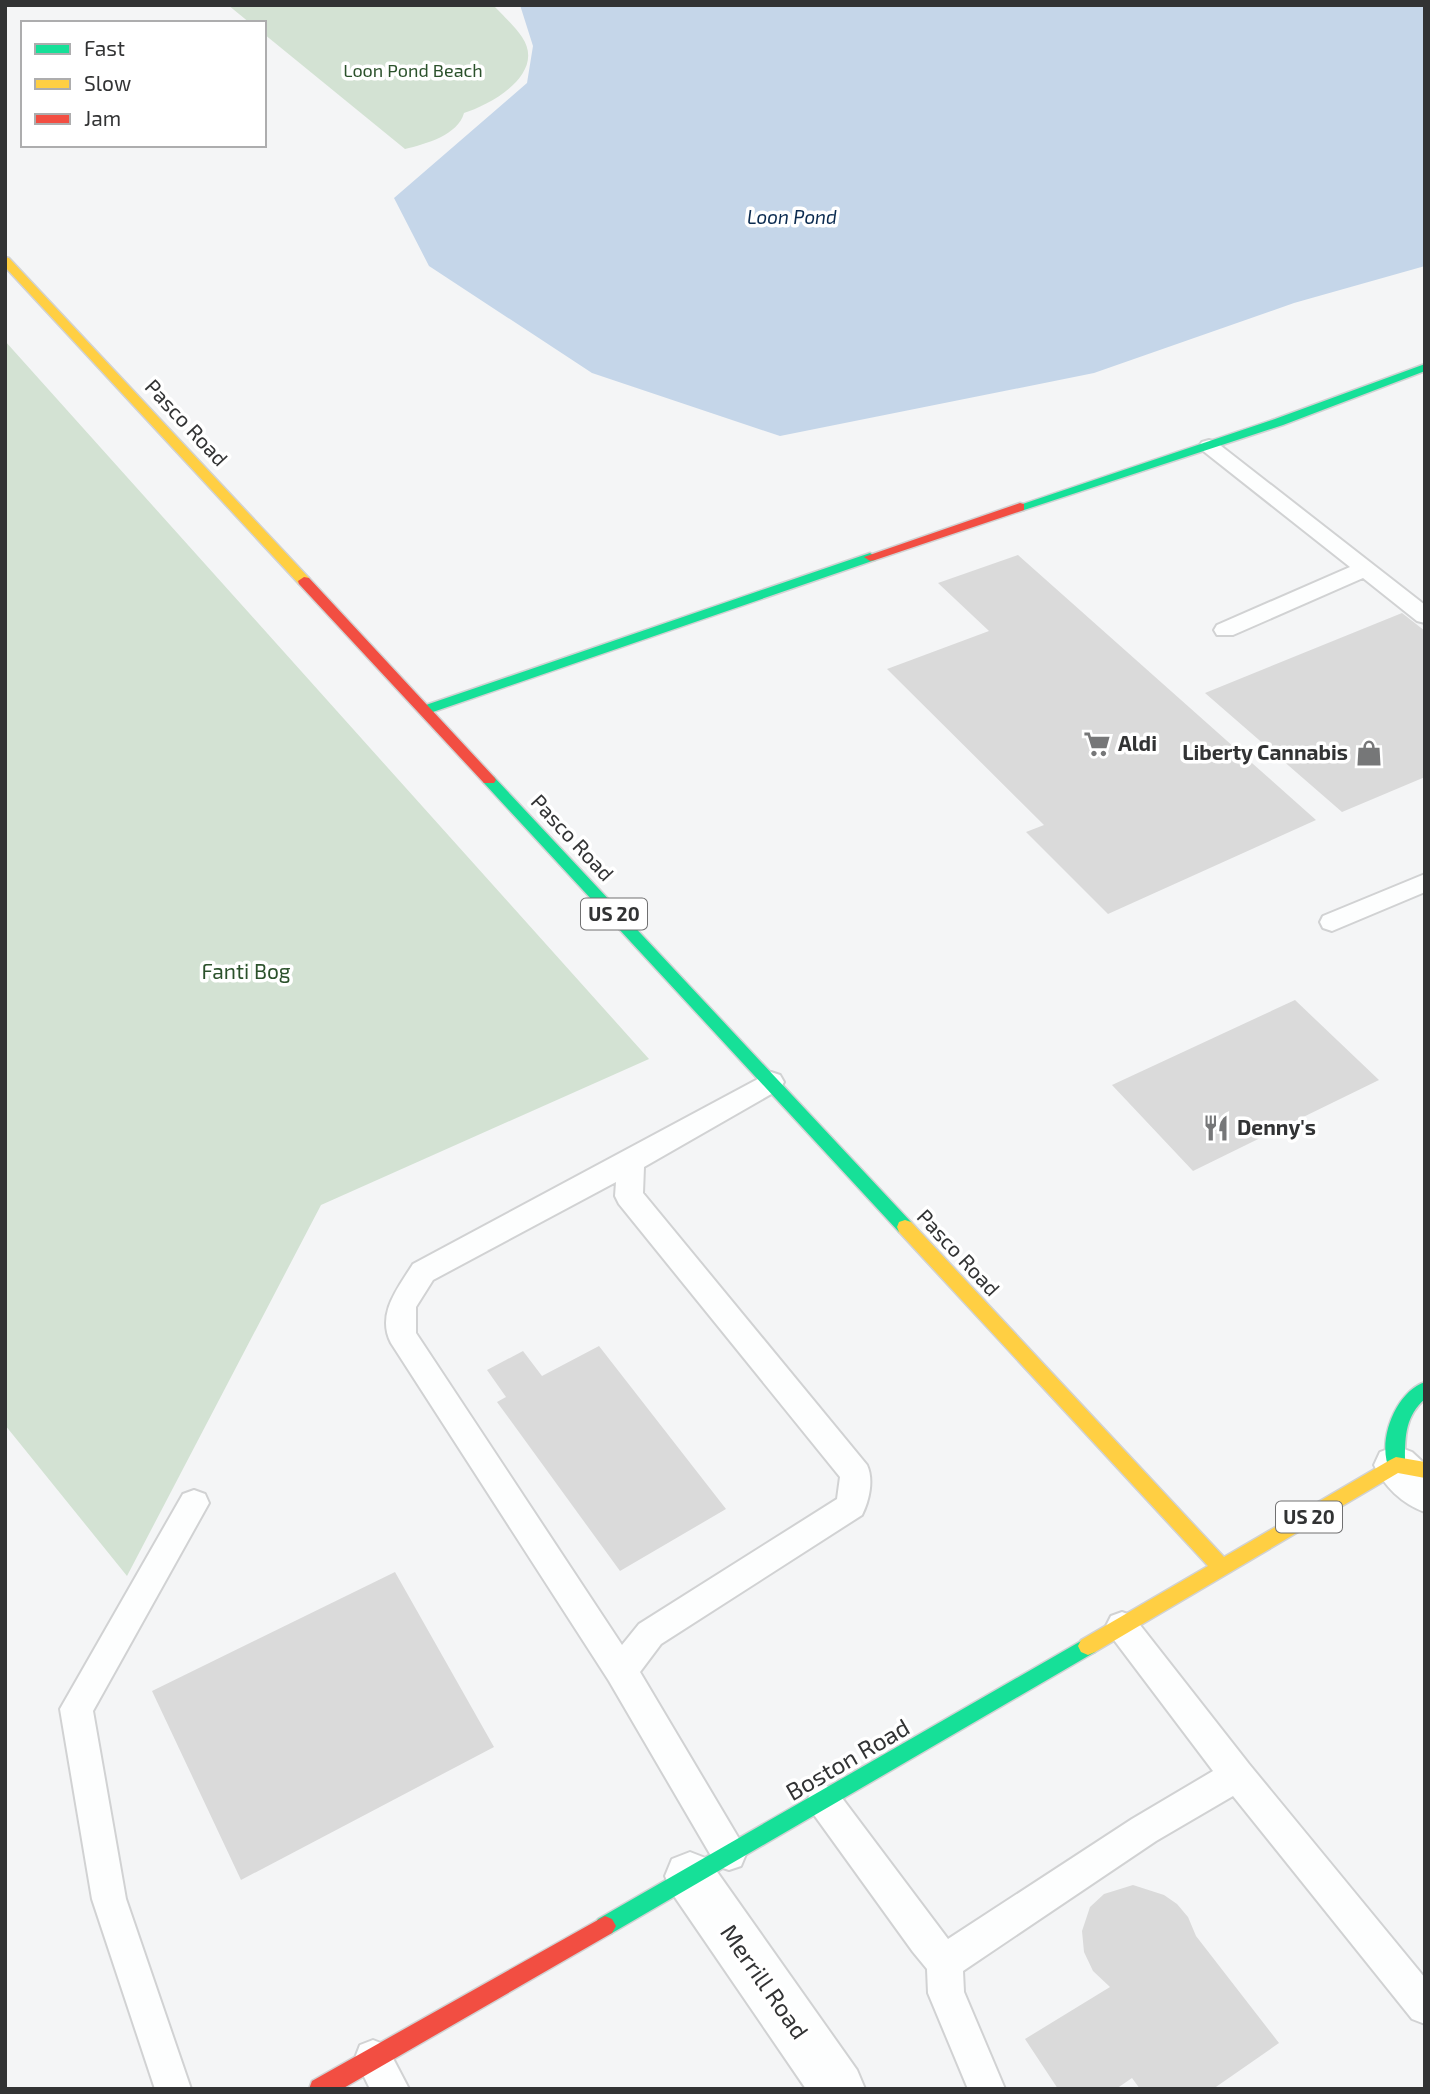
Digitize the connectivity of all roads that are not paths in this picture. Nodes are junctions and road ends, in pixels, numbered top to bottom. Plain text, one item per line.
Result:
1 (5, 260) edge
2 (1419, 374) edge
3 (1209, 446) junction
4 (1364, 569) junction
5 (1425, 616) edge
6 (1225, 630) dead end
7 (425, 710) junction
8 (1425, 882) edge
9 (1332, 922) dead end
10 (771, 1082) junction
11 (630, 1162) junction
12 (1425, 1389) edge
13 (1415, 1476) edge
14 (194, 1503) dead end
15 (1222, 1568) junction
16 (1122, 1626) junction
17 (621, 1671) junction
18 (1237, 1775) junction
19 (824, 1801) junction
20 (709, 1865) junction
21 (945, 1962) junction
22 (1425, 2006) edge
23 (373, 2058) junction
24 (173, 2089) edge
25 (320, 2089) edge
26 (391, 2089) edge
27 (838, 2089) edge
28 (986, 2089) edge

1 - 7 main road, Pasco Road / US 20
2 - 3 main road
3 - 4 lane
3 - 7 main road
4 - 5 lane
4 - 6 lane
7 - 10 main road, Pasco Road / US 20
8 - 9 lane
10 - 11 lane
10 - 15 main road, Pasco Road / US 20
11 - 17 lane
11 - 17 lane
12 - 13 main road, Boston Road / US 20
13 - 15 main road, Boston Road / US 20
14 - 24 lane
15 - 16 main road, Boston Road
16 - 18 lane
16 - 19 main road, Boston Road
17 - 20 lane
18 - 21 lane
18 - 22 lane
19 - 20 main road, Boston Road
19 - 21 lane
20 - 23 main road, Boston Road
20 - 27 street, Merrill Road
21 - 28 lane
23 - 25 main road, Boston Road
23 - 26 lane

